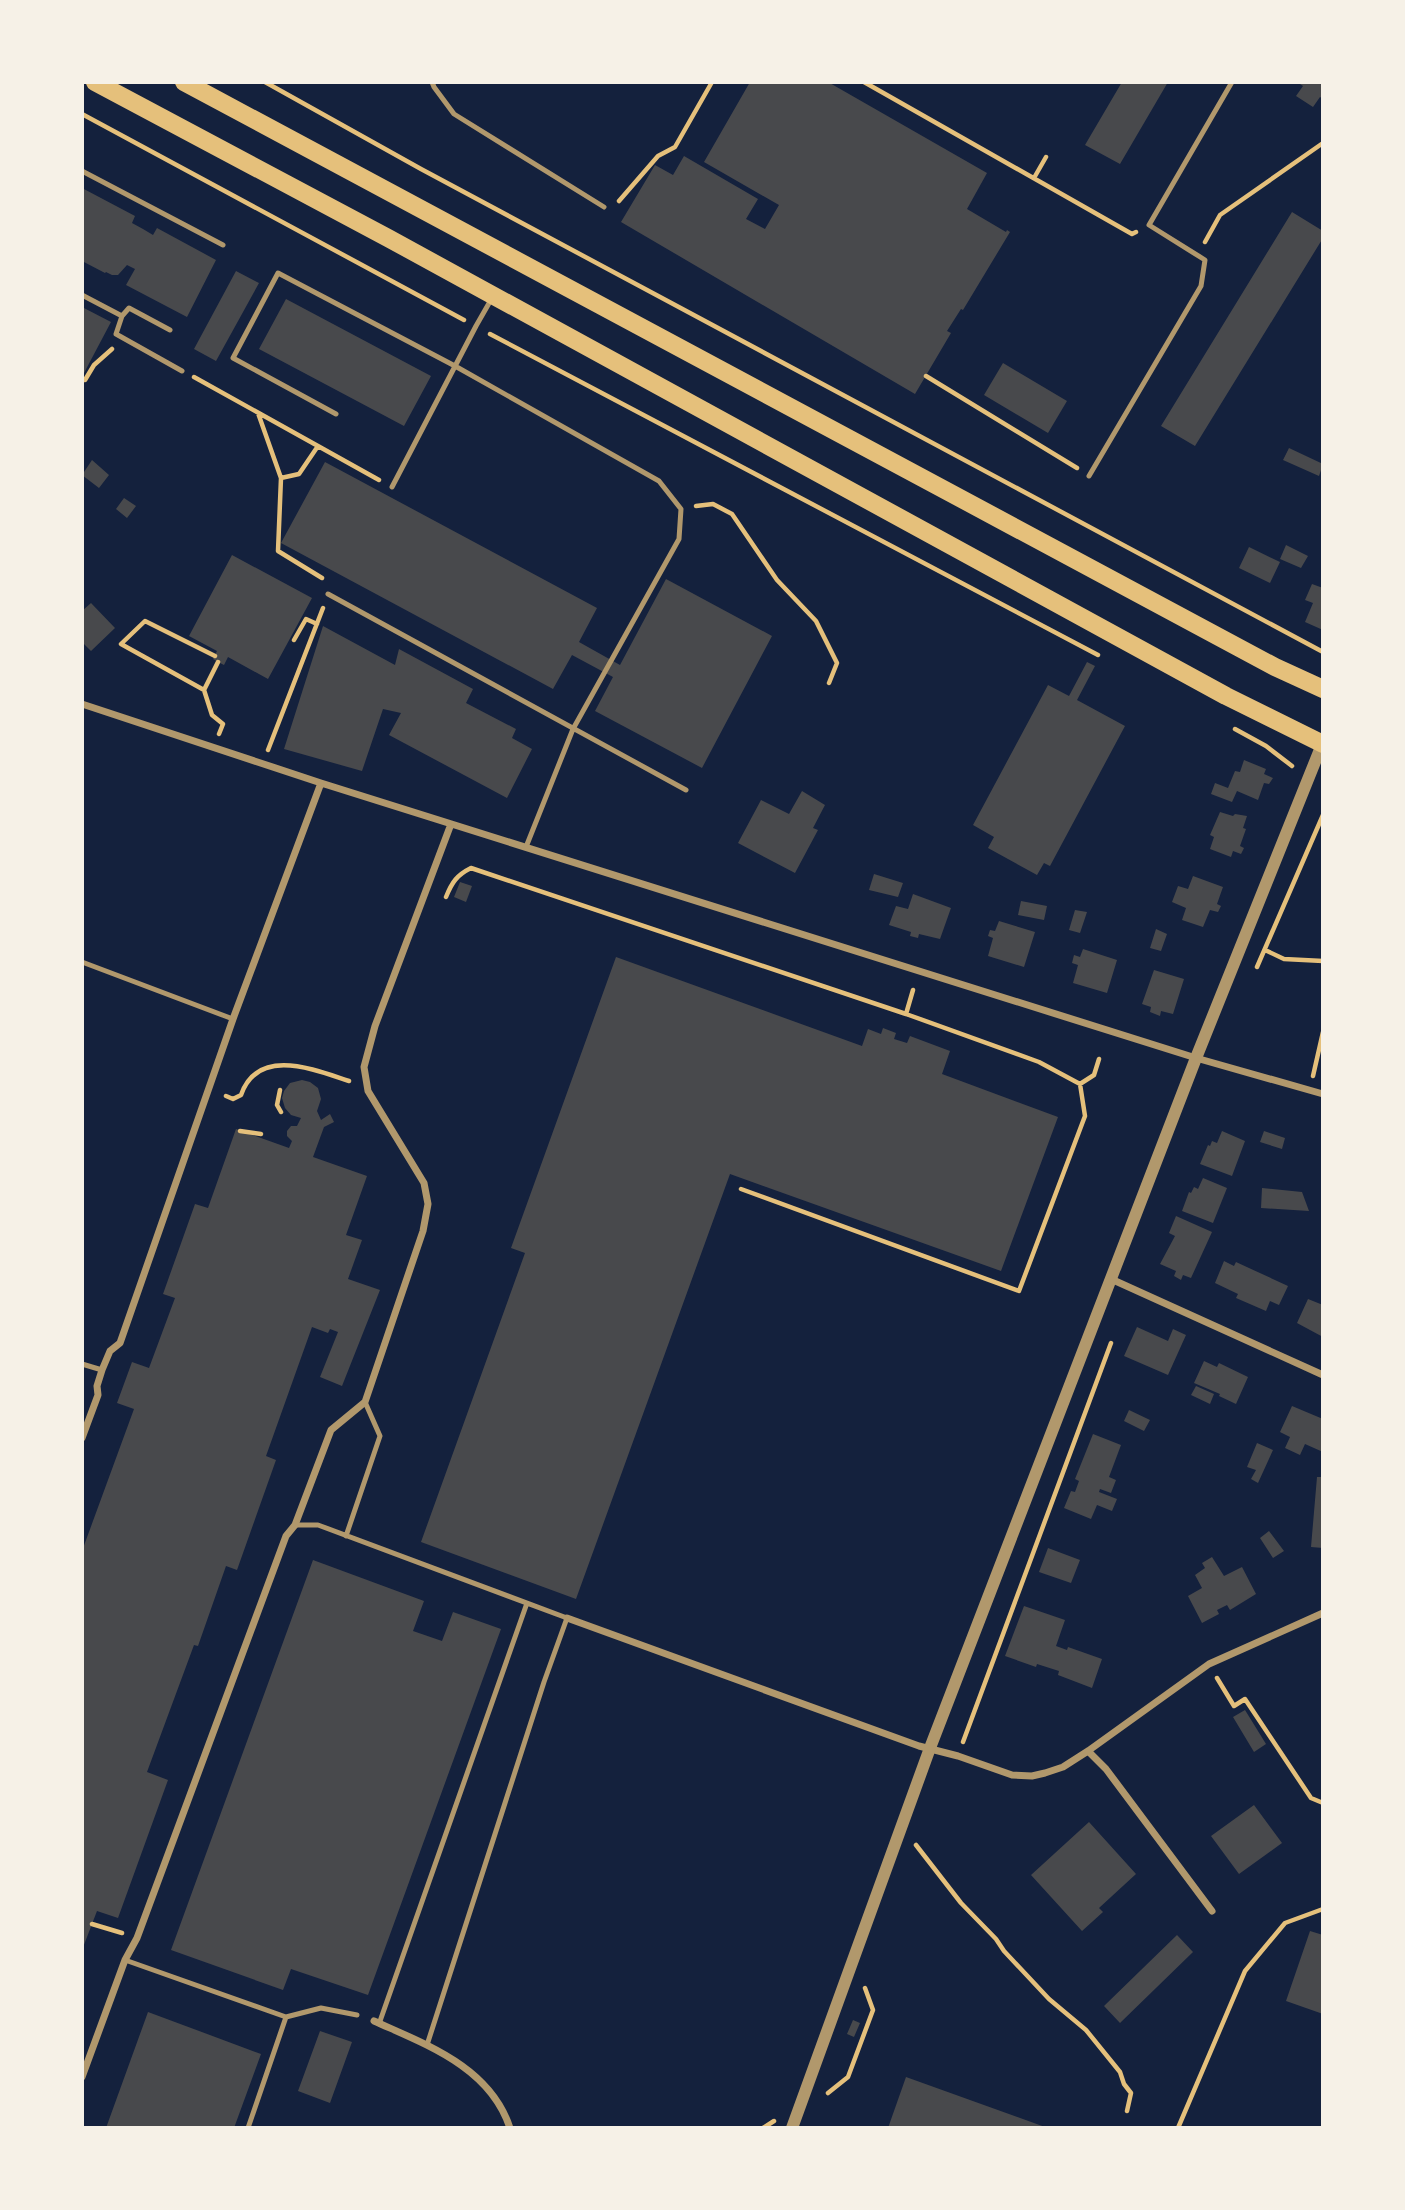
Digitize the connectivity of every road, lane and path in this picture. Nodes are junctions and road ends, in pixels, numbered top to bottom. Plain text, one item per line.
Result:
1 (95, 82) edge
2 (184, 82) edge
3 (265, 82) edge
4 (432, 82) edge
5 (712, 82) edge
6 (864, 82) edge
7 (1232, 82) edge
8 (82, 114) edge
9 (1323, 143) edge
10 (1046, 157) dead end
11 (82, 171) edge
12 (1034, 178) junction
13 (604, 207) joint
14 (1149, 225) junction
15 (223, 245) dead end
16 (1198, 256) junction
17 (82, 295) edge
18 (494, 295) junction
19 (122, 316) junction
20 (476, 326) junction
21 (170, 330) dead end
22 (124, 338) junction
23 (455, 366) junction
24 (183, 370) joint
25 (926, 376) dead end
26 (82, 380) edge
27 (258, 413) junction
28 (336, 414) dead end
29 (318, 446) junction
30 (1090, 476) joint
31 (281, 478) junction
32 (393, 487) joint
33 (681, 509) junction
34 (328, 594) junction
35 (317, 624) junction
36 (294, 640) dead end
37 (1323, 652) edge
38 (1103, 658) dead end
39 (216, 659) joint
40 (829, 683) dead end
41 (1323, 689) edge
42 (82, 704) edge
43 (1234, 728) dead end
44 (573, 729) junction
45 (1323, 743) edge
46 (262, 764) junction
47 (1308, 778) junction
48 (321, 783) junction
49 (686, 790) dead end
50 (1323, 815) edge
51 (451, 824) junction
52 (526, 848) junction
53 (446, 897) dead end
54 (1265, 950) junction
55 (1323, 961) edge
56 (82, 962) edge
57 (1254, 975) dead end
58 (913, 990) dead end
59 (905, 1014) junction
60 (233, 1019) junction
61 (1323, 1032) edge
62 (1196, 1058) junction
63 (1099, 1059) dead end
64 (353, 1082) dead end
65 (1080, 1084) junction
66 (279, 1090) dead end
67 (1309, 1090) junction
68 (1323, 1094) edge
69 (226, 1096) dead end
70 (281, 1112) dead end
71 (240, 1131) dead end
72 (261, 1135) dead end
73 (741, 1189) dead end
74 (1111, 1279) junction
75 (1112, 1340) dead end
76 (82, 1364) edge
77 (102, 1370) junction
78 (1323, 1375) edge
79 (365, 1402) junction
80 (82, 1438) edge
81 (295, 1525) junction
82 (346, 1536) junction
83 (527, 1602) junction
84 (1323, 1613) edge
85 (567, 1618) junction
86 (1209, 1664) junction
87 (930, 1748) junction
88 (1088, 1751) junction
89 (958, 1756) junction
90 (1323, 1803) edge
91 (909, 1853) dead end
92 (1323, 1909) edge
93 (1212, 1911) dead end
94 (92, 1924) dead end
95 (137, 1938) junction
96 (125, 1960) junction
97 (863, 1983) dead end
98 (356, 2015) dead end
99 (286, 2017) junction
100 (376, 2022) joint
101 (427, 2045) junction
102 (82, 2077) edge
103 (822, 2097) dead end
104 (1127, 2111) dead end
105 (248, 2128) edge
106 (510, 2128) edge
107 (792, 2128) edge
108 (1178, 2128) edge

1 - 18 main road
2 - 41 main road
3 - 37 path
4 - 13 lane
5 - 13 path
6 - 12 path
7 - 14 lane
8 - 20 path
9 - 16 path
10 - 12 path
11 - 15 lane
12 - 14 path
14 - 16 lane
16 - 30 lane
17 - 19 lane
18 - 20 lane
18 - 45 main road
19 - 21 lane
19 - 22 lane
20 - 23 lane
20 - 38 path
22 - 24 lane
22 - 26 path
23 - 28 lane
23 - 32 lane
23 - 33 lane
24 - 27 path
25 - 30 path
27 - 29 path
27 - 31 path
29 - 31 path
29 - 32 path
31 - 34 path
33 - 40 path
33 - 44 lane
34 - 35 path
34 - 44 lane
35 - 36 path
35 - 46 path
39 - 39 path
42 - 46 street
43 - 47 path
44 - 49 lane
44 - 52 lane
45 - 47 street
46 - 48 street
47 - 62 street
48 - 51 street
48 - 60 street
50 - 54 path
51 - 52 street
51 - 79 street
52 - 62 street
53 - 59 path
54 - 55 path
54 - 57 path
56 - 60 lane
58 - 59 path
59 - 65 path
60 - 77 street
61 - 67 path
62 - 67 street
62 - 74 street
63 - 65 path
64 - 69 path
65 - 73 path
66 - 70 path
67 - 68 street
71 - 72 path
74 - 78 street
74 - 87 street
75 - 89 path
76 - 77 lane
77 - 80 street
79 - 81 street
79 - 82 lane
81 - 82 lane
81 - 95 street
82 - 83 lane
83 - 85 lane
83 - 100 lane
84 - 86 street
85 - 87 street
85 - 101 lane
86 - 88 street
86 - 90 path
87 - 89 street
87 - 107 street
88 - 89 street
88 - 93 street
91 - 104 path
92 - 108 path
94 - 95 path
95 - 96 street
96 - 99 lane
96 - 102 street
97 - 103 path
98 - 99 lane
99 - 105 lane
100 - 101 street
101 - 106 street

